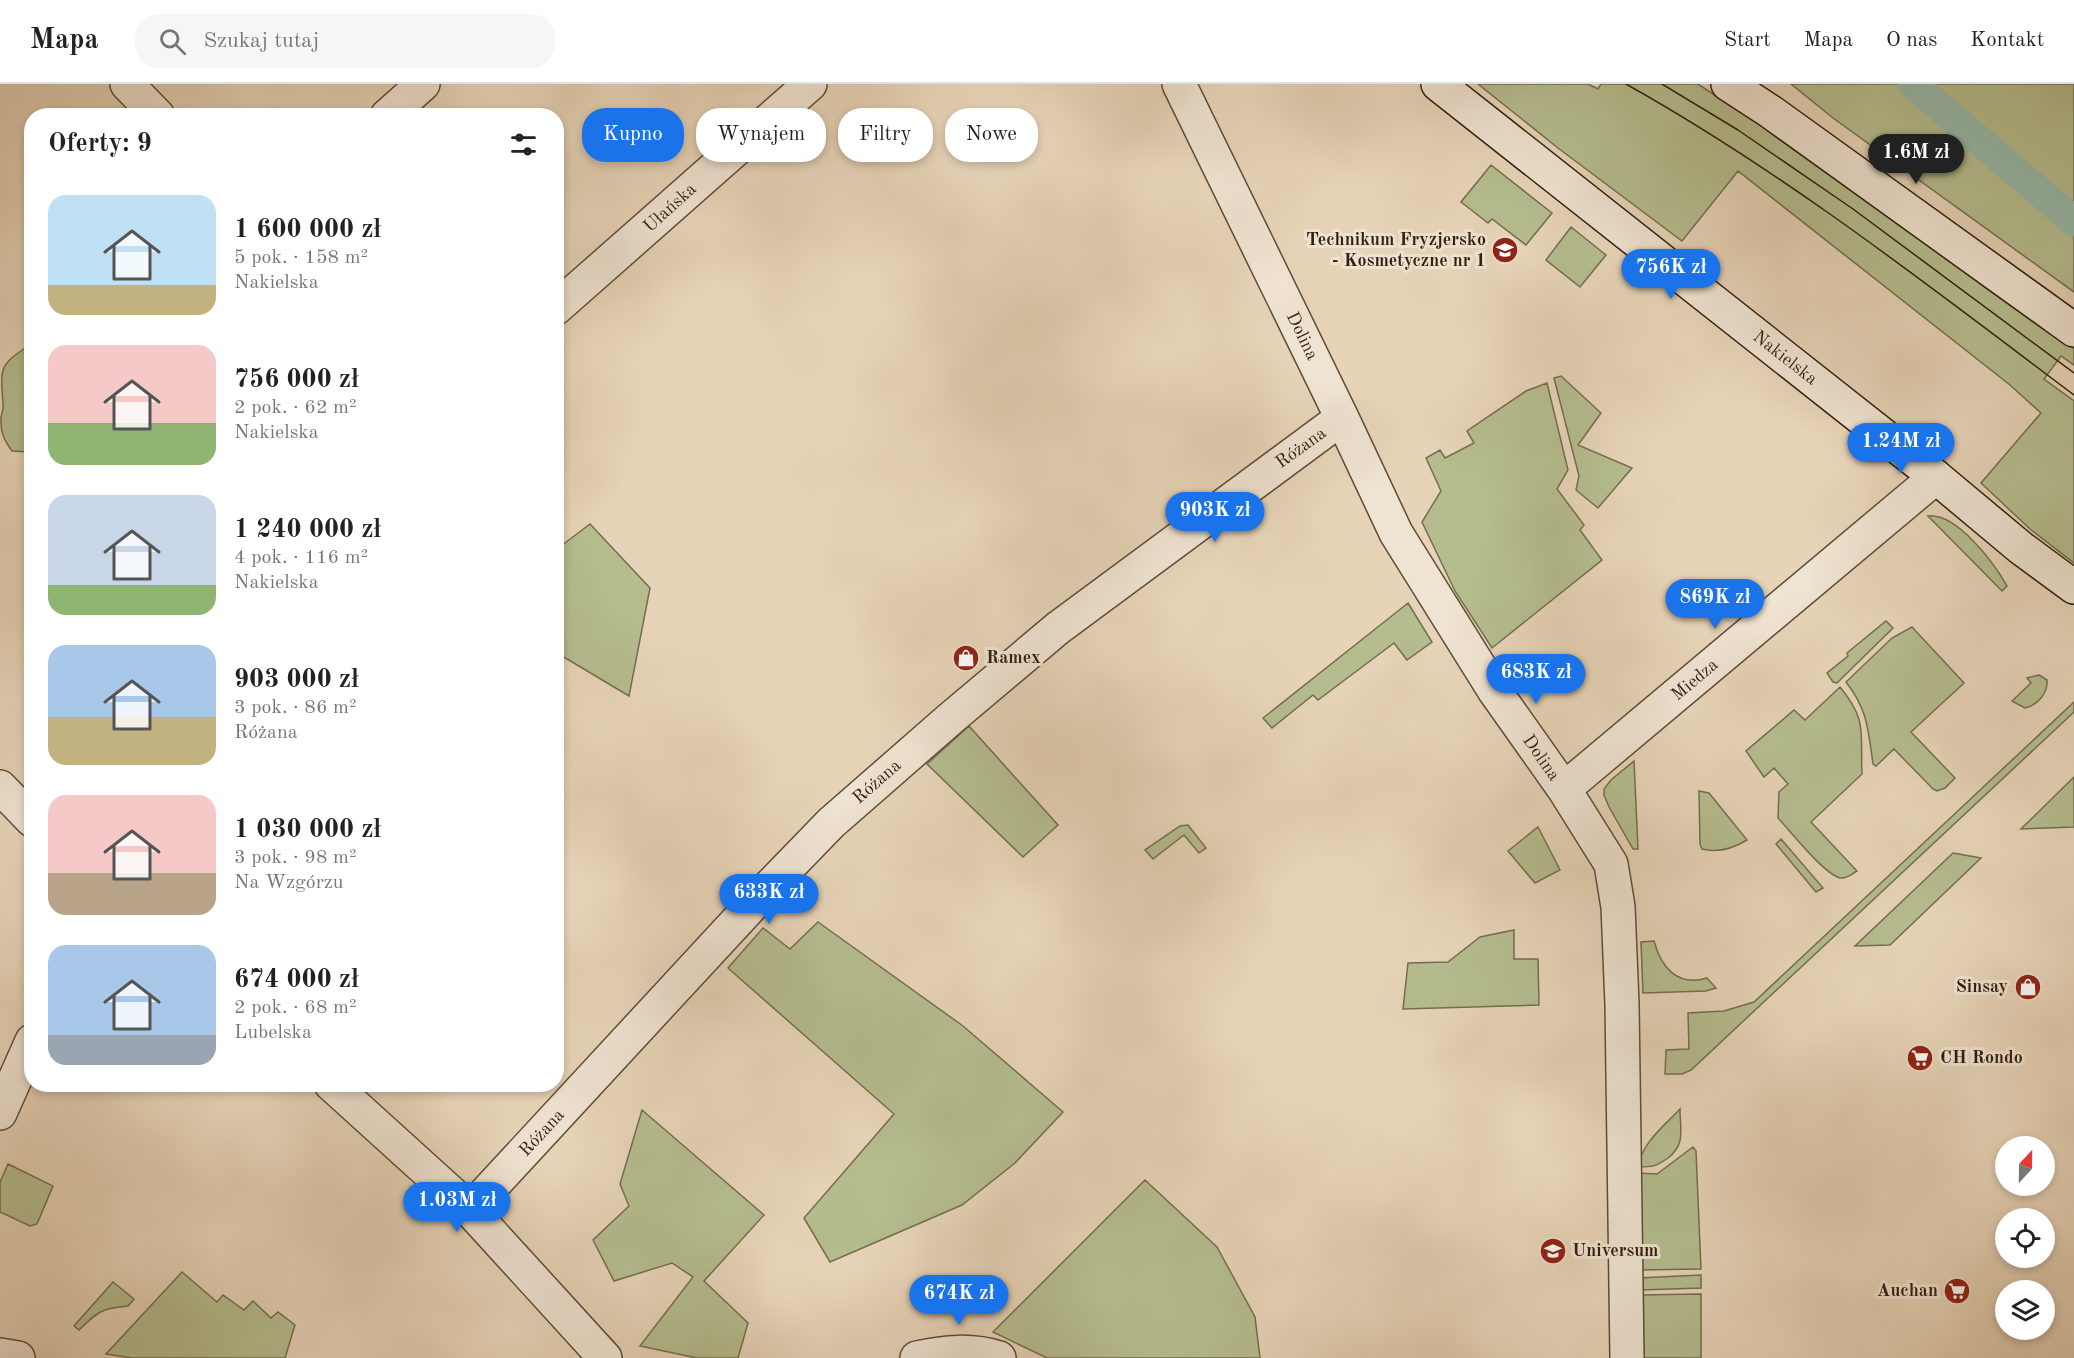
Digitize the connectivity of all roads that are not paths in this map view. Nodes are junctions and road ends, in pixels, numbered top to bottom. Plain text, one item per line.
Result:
1 (127, 84) edge
2 (423, 84) edge
3 (810, 84) edge
4 (1179, 84) edge
5 (1438, 84) edge
6 (1728, 84) edge
7 (150, 108) edge
8 (396, 108) edge
9 (564, 301) edge
10 (2074, 330) edge
11 (1342, 417) junction
12 (1936, 477) junction
13 (2074, 588) edge
14 (0, 787) edge
15 (1564, 789) junction
16 (24, 812) edge
17 (24, 1059) edge
18 (340, 1092) edge
19 (0, 1113) edge
20 (470, 1210) junction
21 (0, 1355) edge
22 (18, 1358) edge
23 (605, 1358) edge
24 (917, 1358) edge
25 (999, 1358) edge
26 (1627, 1358) edge

1 - 7 street
2 - 8 street
3 - 9 street, Ułańska
4 - 11 street, Dolina
5 - 12 street, Nakielska
6 - 10 street
11 - 15 street, Dolina
11 - 20 street, Różana
12 - 13 street, Nakielska
12 - 15 street, Miedza
14 - 16 street
15 - 26 street, Dolina
17 - 19 street
18 - 20 street
20 - 23 street
21 - 22 street
24 - 25 street

